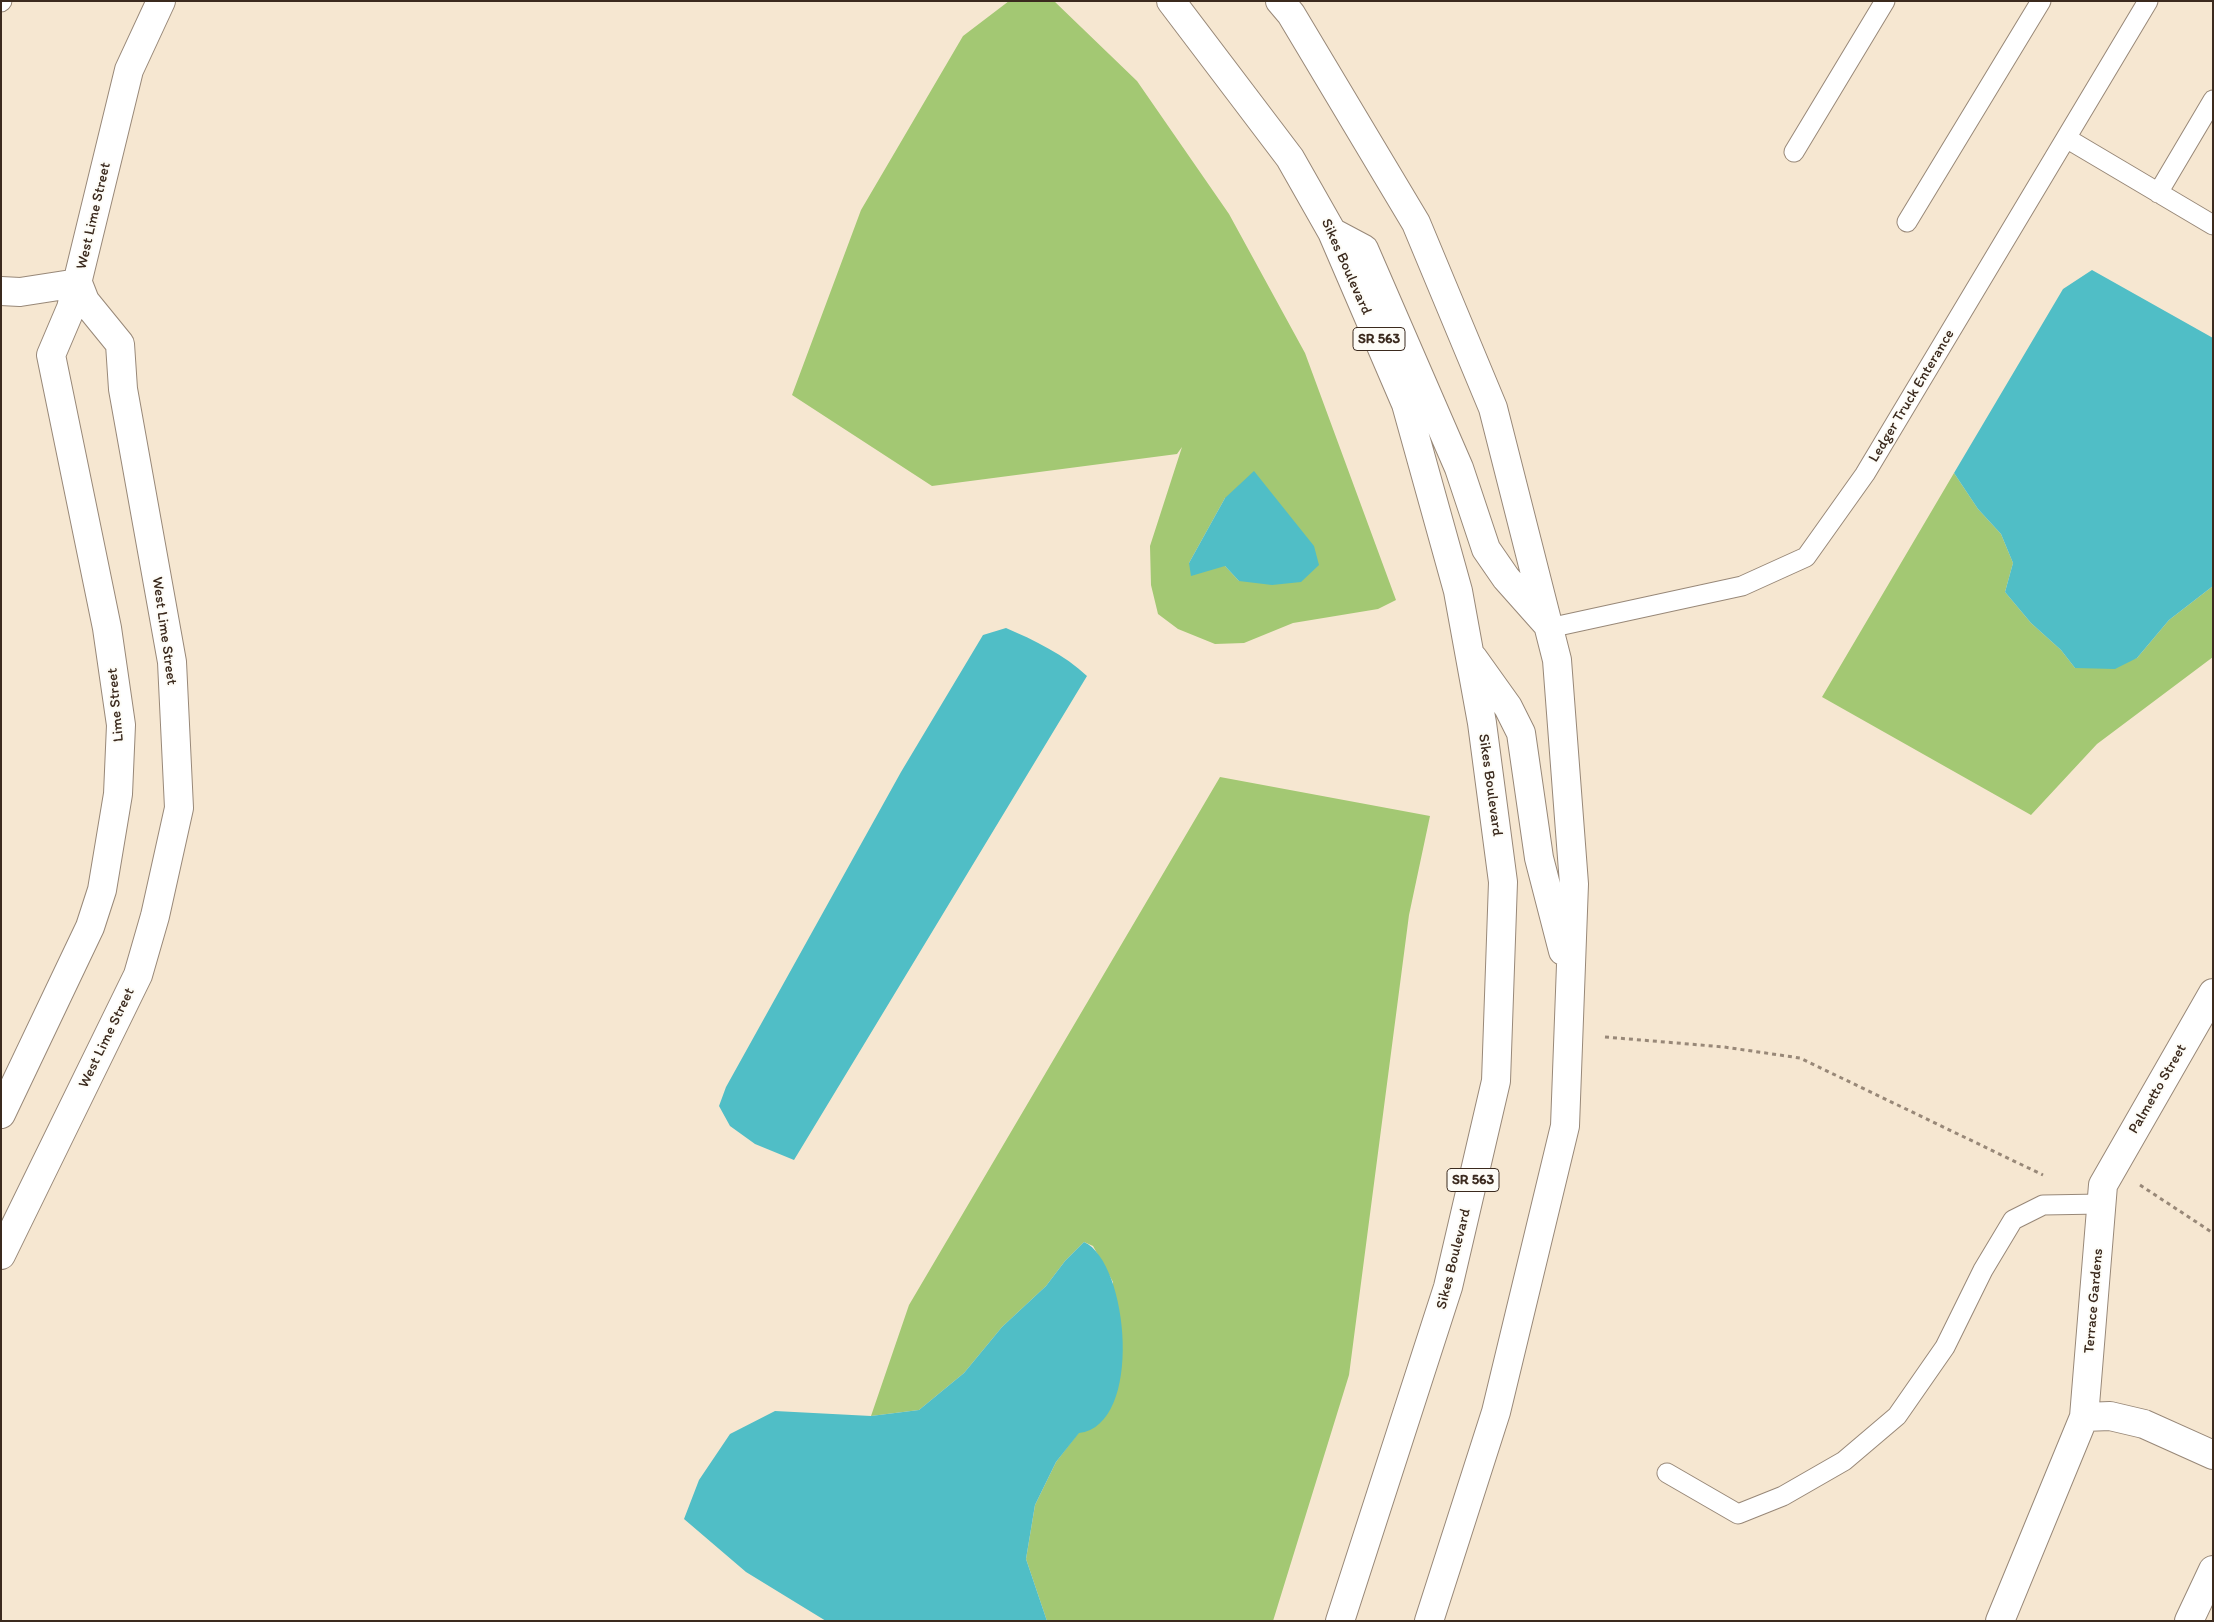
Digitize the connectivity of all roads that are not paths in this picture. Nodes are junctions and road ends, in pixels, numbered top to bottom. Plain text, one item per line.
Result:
1 (161, 1) edge
2 (1171, 1) edge
3 (1280, 1) edge
4 (1885, 1) edge
5 (2041, 1) edge
6 (2148, 1) edge
7 (2213, 100) edge
8 (2066, 138) junction
9 (1794, 152) dead end
10 (2158, 192) junction
11 (1907, 222) dead end
12 (2213, 225) edge
13 (1332, 232) junction
14 (78, 283) junction
15 (1, 292) edge
16 (1549, 628) junction
17 (1469, 652) junction
18 (1571, 979) junction
19 (2213, 993) edge
20 (1, 1114) edge
21 (2102, 1194) junction
22 (1, 1255) edge
23 (2084, 1417) junction
24 (2213, 1456) edge
25 (1667, 1473) dead end
26 (2213, 1570) edge
27 (1340, 1621) edge
28 (1429, 1621) edge
29 (2000, 1621) edge
30 (2189, 1621) edge

1 - 14 main road, West Lime Street
2 - 13 main road, Sikes Boulevard / SR 563
3 - 16 main road
4 - 9 lane
5 - 11 lane
6 - 8 lane, Ledger Truck Enterance
7 - 10 lane
8 - 10 lane
8 - 16 lane, Ledger Truck Enterance
10 - 12 lane
13 - 16 main road
13 - 17 main road, Sikes Boulevard / SR 563
14 - 15 main road
14 - 20 main road, Lime Street
14 - 22 main road, West Lime Street
16 - 18 main road
17 - 18 main road
17 - 27 main road, Sikes Boulevard / SR 563
18 - 28 main road
19 - 21 main road, Palmetto Street
21 - 23 main road, Terrace Gardens
21 - 25 lane
23 - 24 main road
23 - 29 main road, Terrace Gardens
26 - 30 main road

